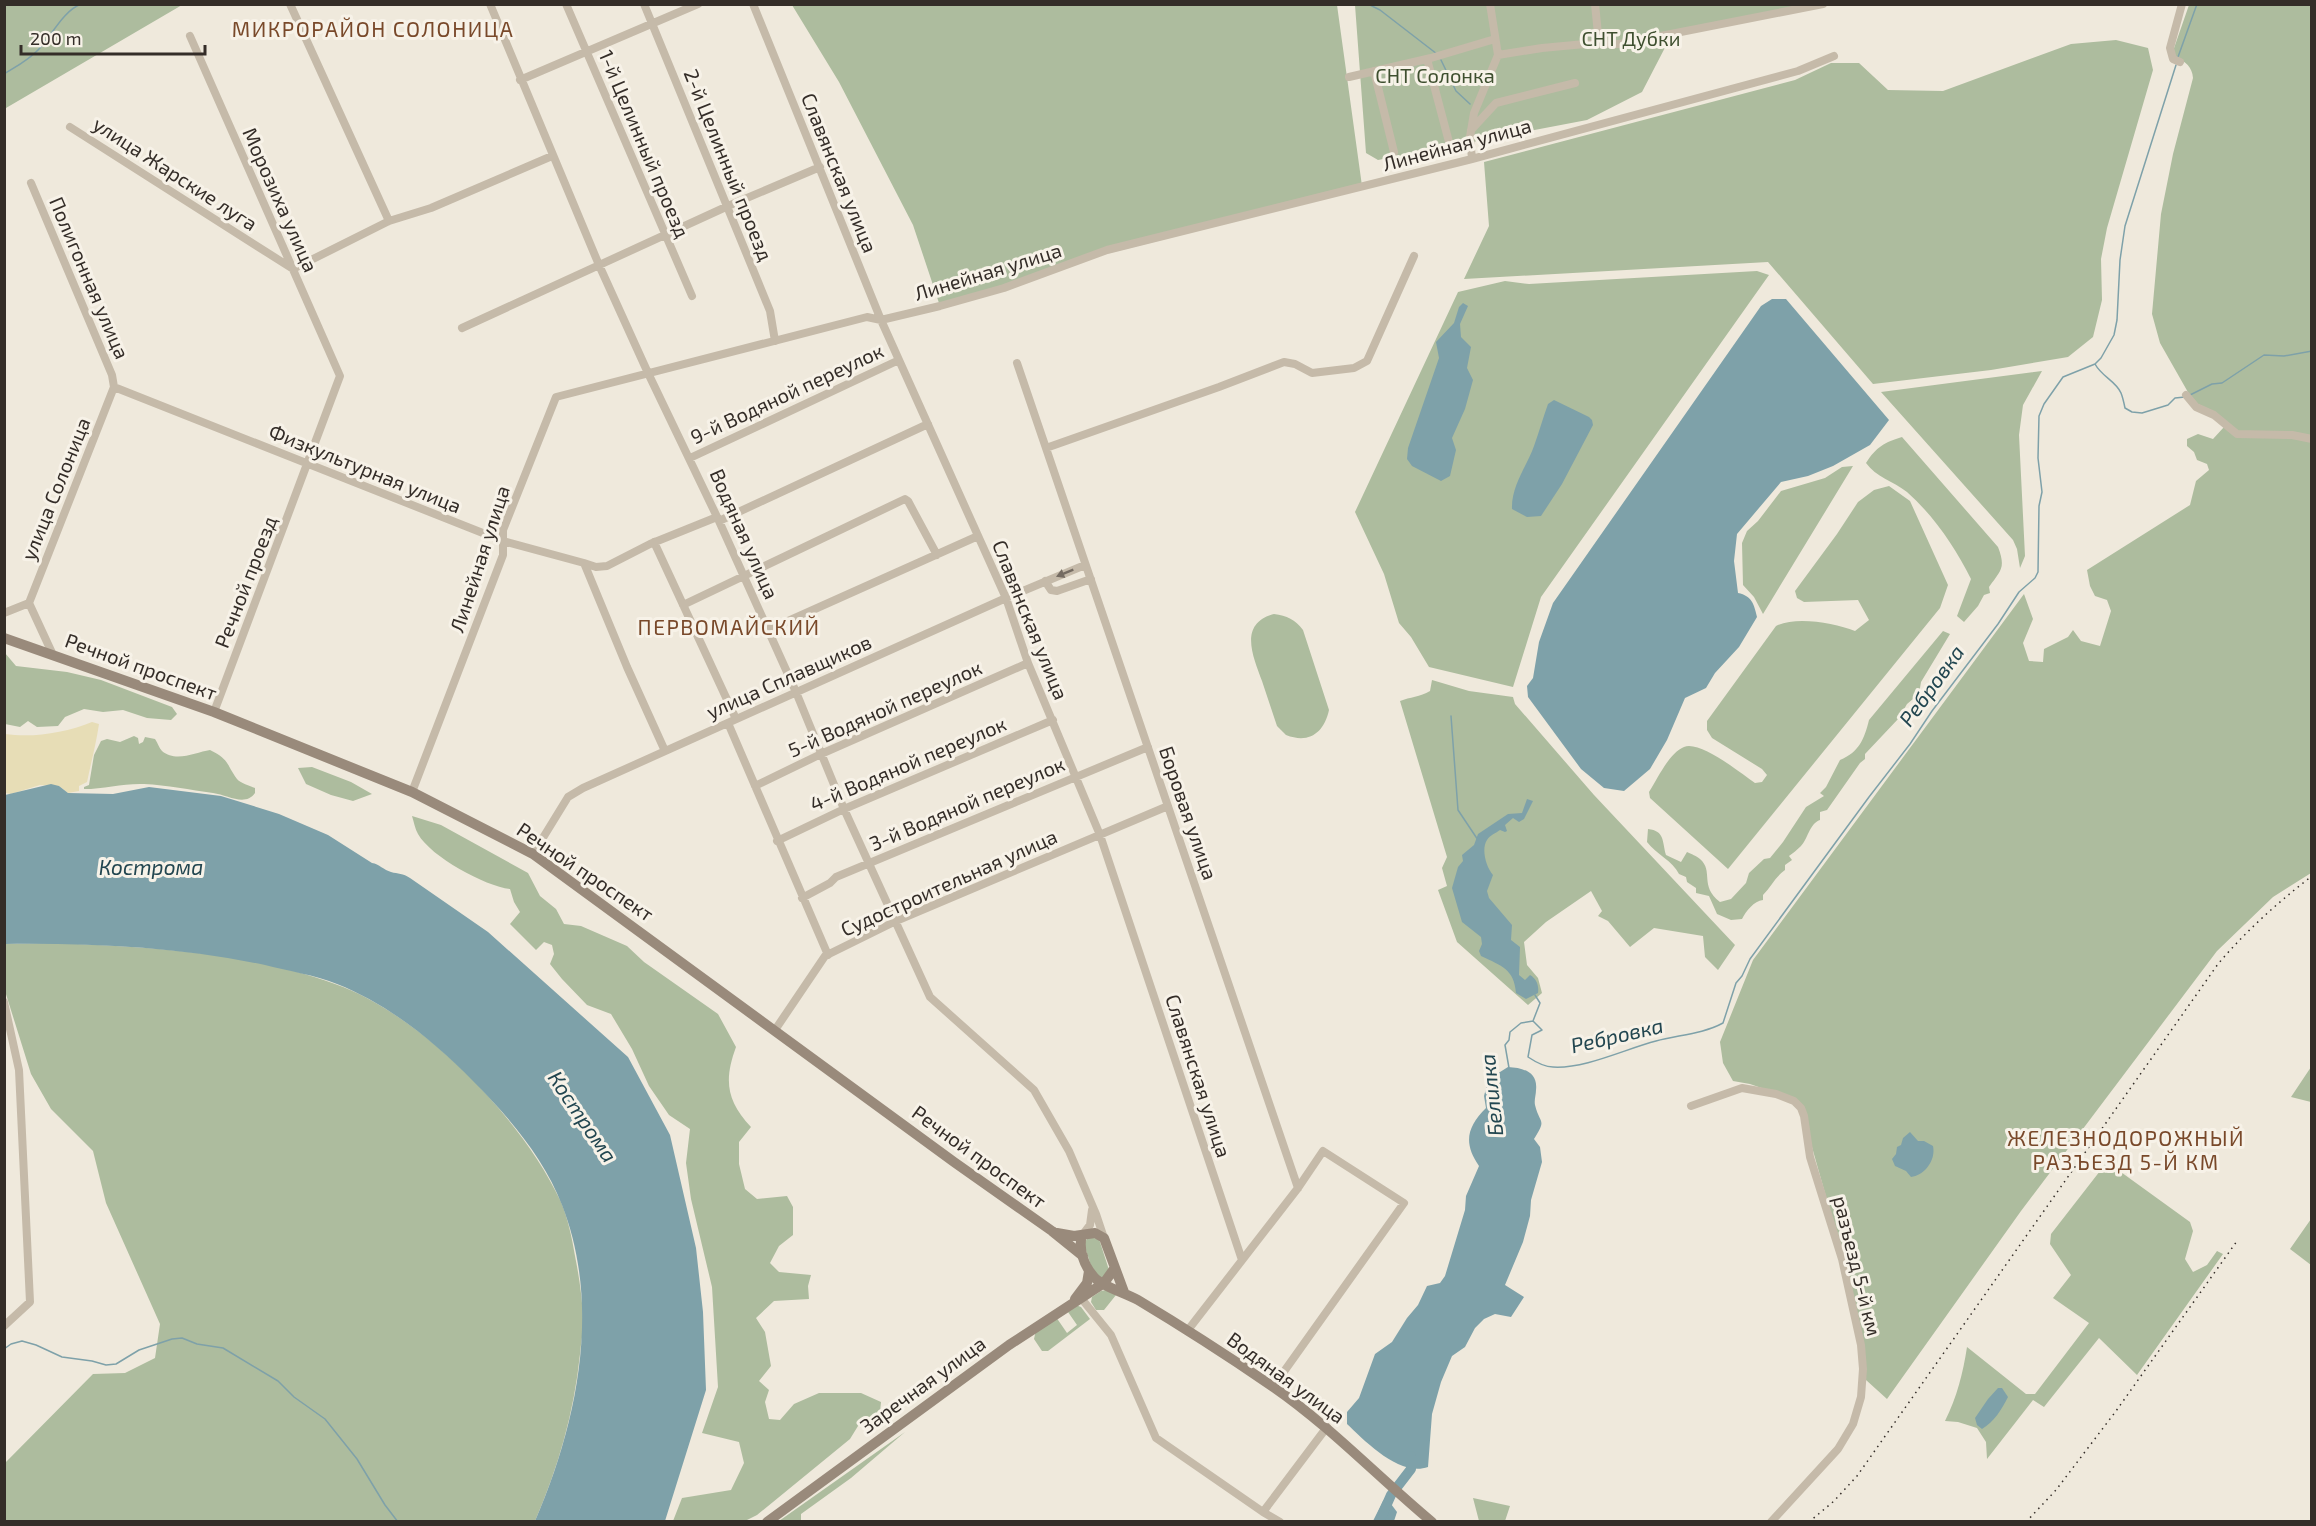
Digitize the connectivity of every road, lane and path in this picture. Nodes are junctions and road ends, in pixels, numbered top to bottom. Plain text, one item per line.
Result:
1 (290, 4) edge
2 (490, 4) edge
3 (566, 4) edge
4 (644, 4) edge
5 (698, 4) edge
6 (753, 4) edge
7 (1490, 4) edge
8 (1594, 4) edge
9 (1823, 4) edge
10 (2182, 4) edge
11 (652, 25) junction
12 (190, 36) dead end
13 (1495, 39) junction
14 (1599, 44) junction
15 (587, 53) junction
16 (1498, 55) junction
17 (1834, 56) dead end
18 (1427, 59) junction
19 (2177, 61) dead end
20 (1374, 71) junction
21 (1349, 76) dead end
22 (520, 80) junction
23 (1575, 83) dead end
24 (70, 127) dead end
25 (1470, 131) junction
26 (1449, 142) dead end
27 (1394, 152) dead end
28 (552, 156) junction
29 (1472, 159) junction
30 (820, 168) junction
31 (31, 183) dead end
32 (728, 206) junction
33 (390, 221) junction
34 (666, 235) junction
35 (1414, 256) dead end
36 (599, 265) junction
37 (293, 269) junction
38 (692, 296) dead end
39 (881, 320) junction
40 (462, 328) dead end
41 (774, 341) junction
42 (899, 360) junction
43 (1017, 363) dead end
44 (648, 373) junction
45 (340, 376) joint
46 (114, 387) junction
47 (2188, 398) dead end
48 (928, 424) junction
49 (2312, 439) edge
50 (1046, 448) junction
51 (690, 458) junction
52 (308, 464) junction
53 (718, 519) junction
54 (978, 536) junction
55 (503, 541) junction
56 (654, 542) junction
57 (937, 555) junction
58 (584, 563) junction
59 (1085, 565) junction
60 (744, 576) junction
61 (1091, 579) junction
62 (1045, 581) junction
63 (1006, 598) junction
64 (29, 603) junction
65 (683, 605) junction
66 (4, 614) edge
67 (768, 630) junction
68 (4, 638) edge
69 (53, 655) junction
70 (1028, 663) junction
71 (796, 692) junction
72 (214, 712) junction
73 (1053, 720) junction
74 (732, 721) junction
75 (1148, 747) junction
76 (665, 751) junction
77 (820, 754) junction
78 (1077, 776) junction
79 (755, 786) junction
80 (412, 792) junction
81 (1168, 806) junction
82 (844, 809) junction
83 (1100, 834) junction
84 (777, 841) junction
85 (533, 854) junction
86 (870, 863) junction
87 (802, 898) junction
88 (896, 921) junction
89 (828, 955) junction
90 (4, 1002) edge
91 (776, 1030) junction
92 (1691, 1106) dead end
93 (1298, 1188) junction
94 (1092, 1206) junction
95 (1052, 1231) junction
96 (1083, 1234) junction
97 (1104, 1239) junction
98 (1083, 1256) junction
99 (1242, 1260) junction
100 (1114, 1269) junction
101 (1089, 1271) junction
102 (1104, 1283) junction
103 (1124, 1292) junction
104 (1077, 1300) junction
105 (4, 1326) edge
106 (1188, 1330) junction
107 (1273, 1387) junction
108 (1327, 1427) junction
109 (1263, 1512) junction
110 (767, 1521) edge
111 (1280, 1521) edge
112 (1432, 1521) edge
113 (1771, 1521) edge

1 - 33 street
2 - 22 street, Водяная улица
3 - 15 street, 1-й Целинный проезд
4 - 11 street, 2-й Целинный проезд
5 - 11 street
6 - 30 street, Славянская улица
7 - 13 street
8 - 14 street
9 - 14 street
10 - 19 street
11 - 15 street
11 - 32 street, 2-й Целинный проезд
12 - 37 street, Морозиха улица
13 - 16 street
13 - 18 street
14 - 16 street
15 - 22 street
15 - 34 street, 1-й Целинный проезд
16 - 25 street
17 - 29 street, Линейная улица
18 - 20 street
18 - 26 street
20 - 21 street
20 - 27 street
22 - 28 street, Водяная улица
23 - 25 street
24 - 37 street, улица Жарские луга
25 - 29 street
28 - 33 street
28 - 36 street, Водяная улица
29 - 39 street, Линейная улица
30 - 32 street
30 - 39 street, Славянская улица
31 - 46 street, Полигонная улица
32 - 34 street
32 - 41 street, 2-й Целинный проезд
33 - 37 street
34 - 36 street
34 - 38 street, 1-й Целинный проезд
35 - 50 street
36 - 40 street
36 - 44 street, Водяная улица
37 - 45 street, Морозиха улица
39 - 41 street, Линейная улица
39 - 42 street, Славянская улица
41 - 44 street, Линейная улица
42 - 48 street, Славянская улица
42 - 51 street, 9-й Водяной переулок
43 - 50 street, Боровая улица
44 - 51 street, Водяная улица
44 - 55 street, Линейная улица
45 - 52 street, Речной проезд
46 - 52 street, Физкультурная улица
46 - 64 street, улица Солоница
47 - 49 street
48 - 53 street, Физкультурная улица
48 - 54 street, Славянская улица
50 - 59 street, Боровая улица
51 - 53 street, Водяная улица
52 - 55 street, Физкультурная улица
52 - 72 street, Речной проезд
53 - 56 street, Физкультурная улица
53 - 60 street, Водяная улица
54 - 57 street
54 - 63 street, Славянская улица
55 - 58 street, Физкультурная улица
55 - 80 street, Линейная улица
56 - 58 street, Физкультурная улица
56 - 65 street
57 - 60 street
57 - 67 street
58 - 76 street
59 - 61 street, Боровая улица
59 -> 62 street, улица Сплавщиков
60 - 65 street
60 - 67 street, Водяная улица
61 - 62 street
61 - 75 street, Боровая улица
62 - 63 street, улица Сплавщиков
63 - 70 street, Славянская улица
63 - 71 street, улица Сплавщиков
64 - 66 street
64 - 69 street
65 - 74 street
67 - 71 street, Водяная улица
68 - 69 street, Речной проспект
69 - 72 street, Речной проспект
70 - 73 street, Славянская улица
70 - 77 street, 5-й Водяной переулок
71 - 74 street, улица Сплавщиков
71 - 77 street, Водяная улица
72 - 80 street, Речной проспект
73 - 78 street, Славянская улица
73 - 82 street, 4-й Водяной переулок
74 - 76 street, улица Сплавщиков
74 - 79 street
75 - 78 street, 3-й Водяной переулок
75 - 81 street, Боровая улица
76 - 85 street, улица Сплавщиков
77 - 79 street, 5-й Водяной переулок
77 - 82 street, Водяная улица
78 - 83 street, Славянская улица
78 - 86 street, 3-й Водяной переулок
79 - 84 street
80 - 85 street, Речной проспект
81 - 83 street, Судостроительная улица
81 - 93 street, Боровая улица
82 - 84 street, 4-й Водяной переулок
82 - 86 street, Водяная улица
83 - 88 street, Судостроительная улица
83 - 99 street, Славянская улица
84 - 87 street
85 - 91 street, Речной проспект
86 - 87 street, 3-й Водяной переулок
86 - 88 street, Водяная улица
87 - 89 street
88 - 89 street, Судостроительная улица
88 - 94 street, Водяная улица
89 - 91 street, Судостроительная улица
90 - 105 street
91 - 95 street, Речной проспект
92 - 113 street, разъезд 5-й км
93 - 99 street
93 - 107 street
94 - 96 street
94 - 97 street, Водяная улица
95 - 96 street
95 - 98 street, Речной проспект
96 - 97 street
96 - 98 street
97 - 100 street
98 - 101 street
99 - 106 street
100 - 102 street
100 - 103 street
101 - 102 street, Водяная улица
101 - 104 street
102 - 103 street, Водяная улица
102 - 104 street, Заречная улица
103 - 106 street, Водяная улица
104 - 109 street
104 - 110 street, Заречная улица
106 - 107 street, Водяная улица
107 - 108 street, Водяная улица
108 - 109 street
108 - 112 street, Водяная улица
109 - 111 street

